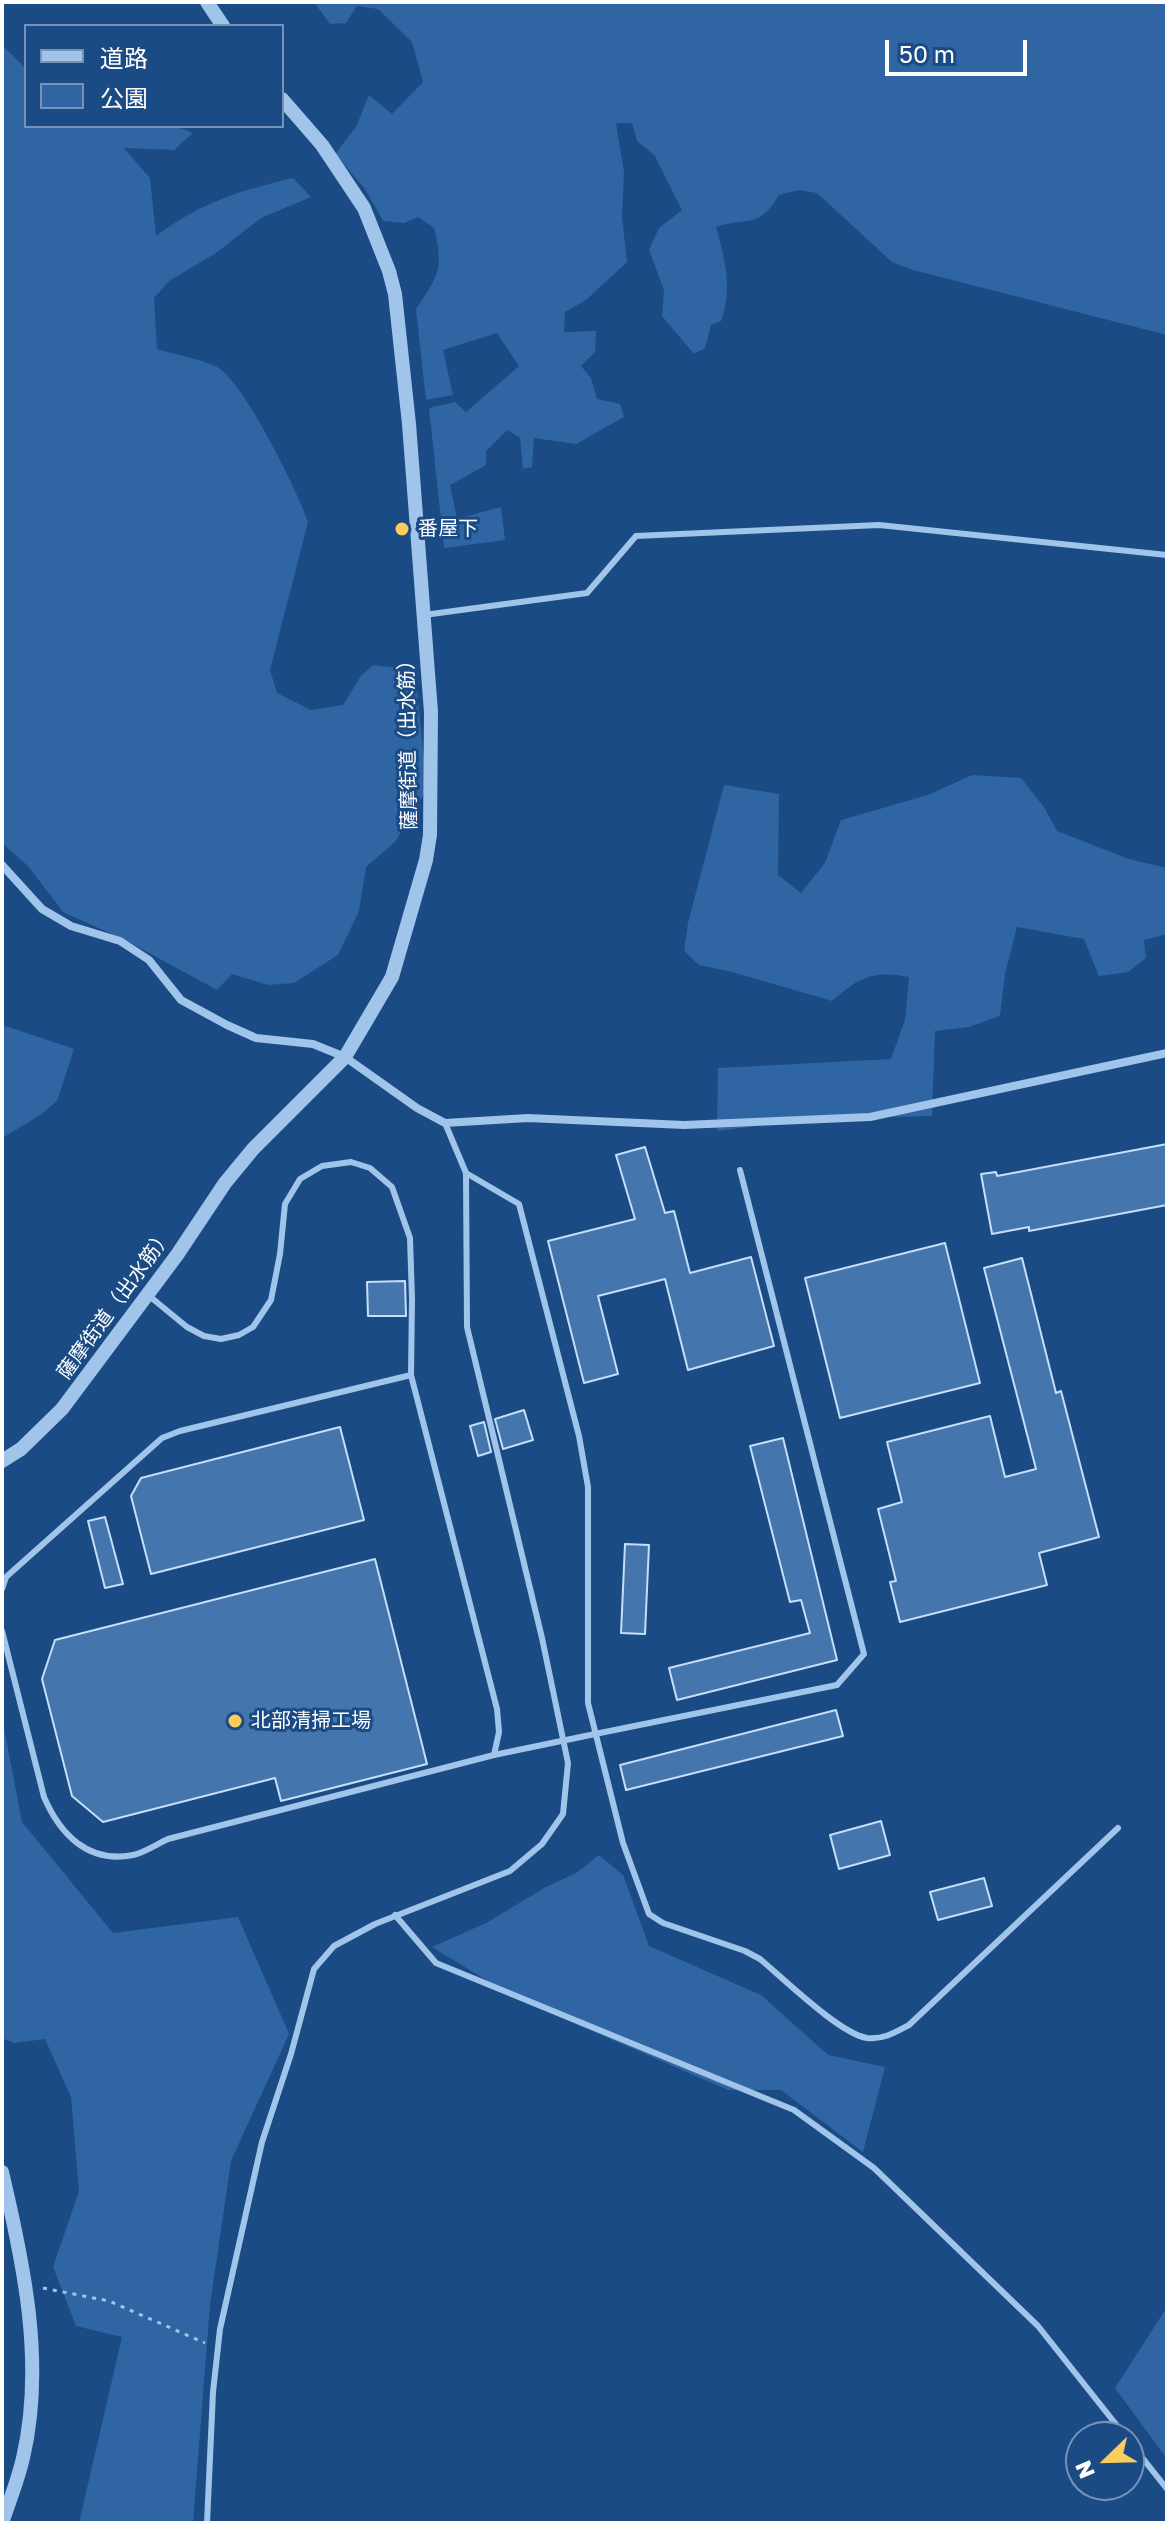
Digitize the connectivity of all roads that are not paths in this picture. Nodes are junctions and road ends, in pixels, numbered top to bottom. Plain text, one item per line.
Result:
1 (207, 2) edge
2 (222, 24) edge
3 (284, 101) edge
4 (1167, 555) edge
5 (424, 615) junction
6 (2, 865) edge
7 (1167, 1053) edge
8 (345, 1057) junction
9 (445, 1123) junction
10 (740, 1170) dead end
11 (466, 1173) junction
12 (148, 1295) junction
13 (411, 1375) junction
14 (2, 1461) edge
15 (2, 1589) edge
16 (2, 1631) edge
17 (595, 1734) junction
18 (494, 1755) junction
19 (1118, 1828) dead end
20 (395, 1915) junction
21 (2, 2172) edge
22 (1114, 2421) edge
23 (1145, 2461) edge
24 (1167, 2489) edge
25 (2, 2523) edge
26 (207, 2523) edge

1 - 2 street
3 - 5 street, 薩摩街道（出水筋）
4 - 5 lane
5 - 8 street, 薩摩街道（出水筋）
6 - 8 street
7 - 9 street
8 - 9 street
8 - 12 street, 薩摩街道（出水筋）
9 - 11 lane
10 - 17 lane
11 - 17 lane
11 - 20 lane
12 - 13 lane
12 - 14 street, 薩摩街道（出水筋）
13 - 15 lane
13 - 18 lane
16 - 18 lane
17 - 18 lane, bridge
17 - 19 lane
20 - 22 lane
20 - 26 lane
21 - 25 street
23 - 24 lane

